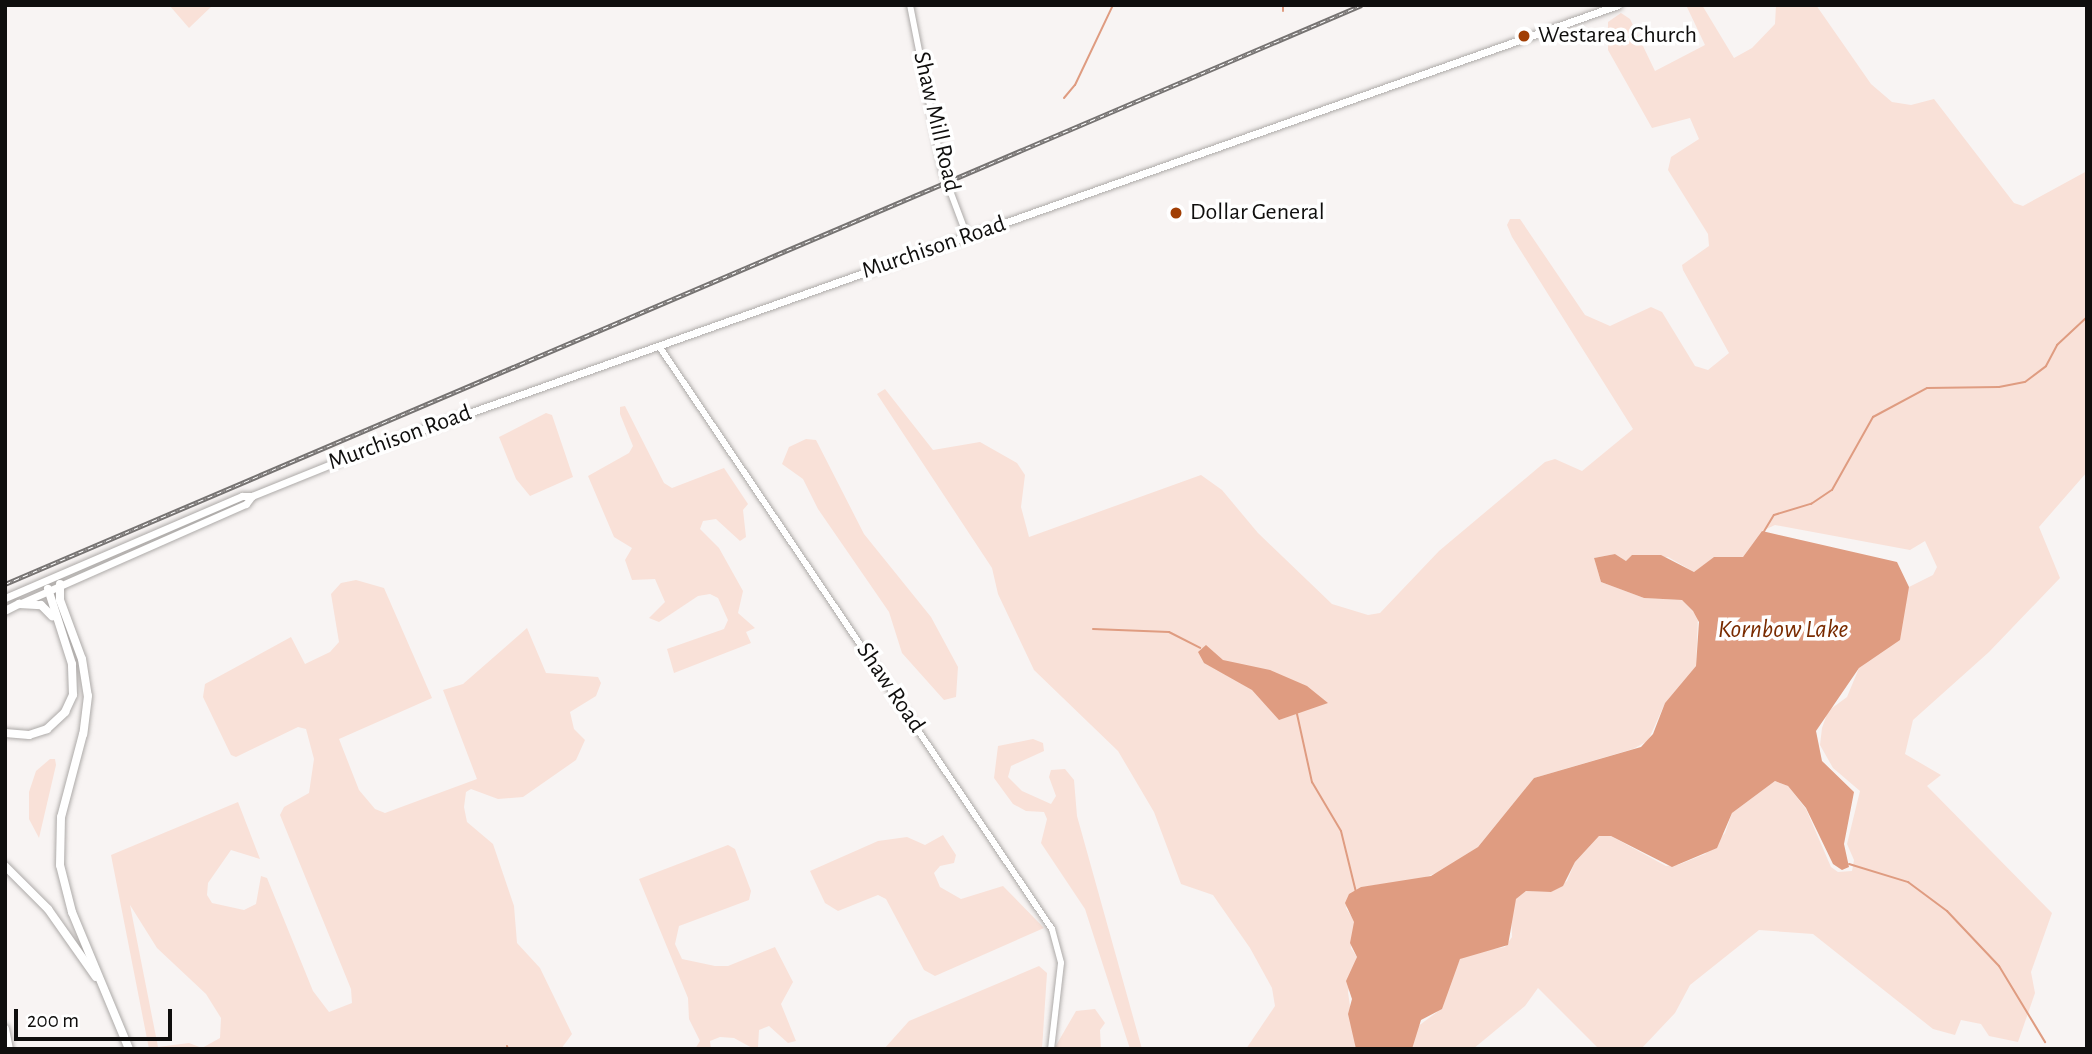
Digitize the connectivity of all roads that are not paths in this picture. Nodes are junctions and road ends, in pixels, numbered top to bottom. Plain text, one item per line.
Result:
1 (911, 5) edge
2 (1618, 5) edge
3 (967, 236) junction
4 (659, 346) junction
5 (252, 496) junction
6 (60, 584) junction
7 (47, 585) junction
8 (5, 598) edge
9 (19, 604) junction
10 (5, 611) edge
11 (58, 625) junction
12 (5, 733) edge
13 (5, 866) edge
14 (112, 1004) junction
15 (5, 1028) edge
16 (9, 1049) edge
17 (129, 1049) edge
18 (1051, 1049) edge

1 - 3 main road, Shaw Mill Road
2 - 3 main road, Murchison Road
3 - 4 main road, Murchison Road
4 - 5 main road, Murchison Road
4 - 18 main road, Shaw Road
5 - 6 main road, Murchison Road
5 - 7 main road, Murchison Road
6 - 7 main road, Murchison Road
6 - 14 highway
7 - 8 main road, Murchison Road
7 - 9 main road, Murchison Road
7 - 11 highway
9 - 10 highway, Murchison Road
9 - 11 highway
11 - 12 highway
13 - 14 highway
14 - 17 highway
15 - 16 highway

